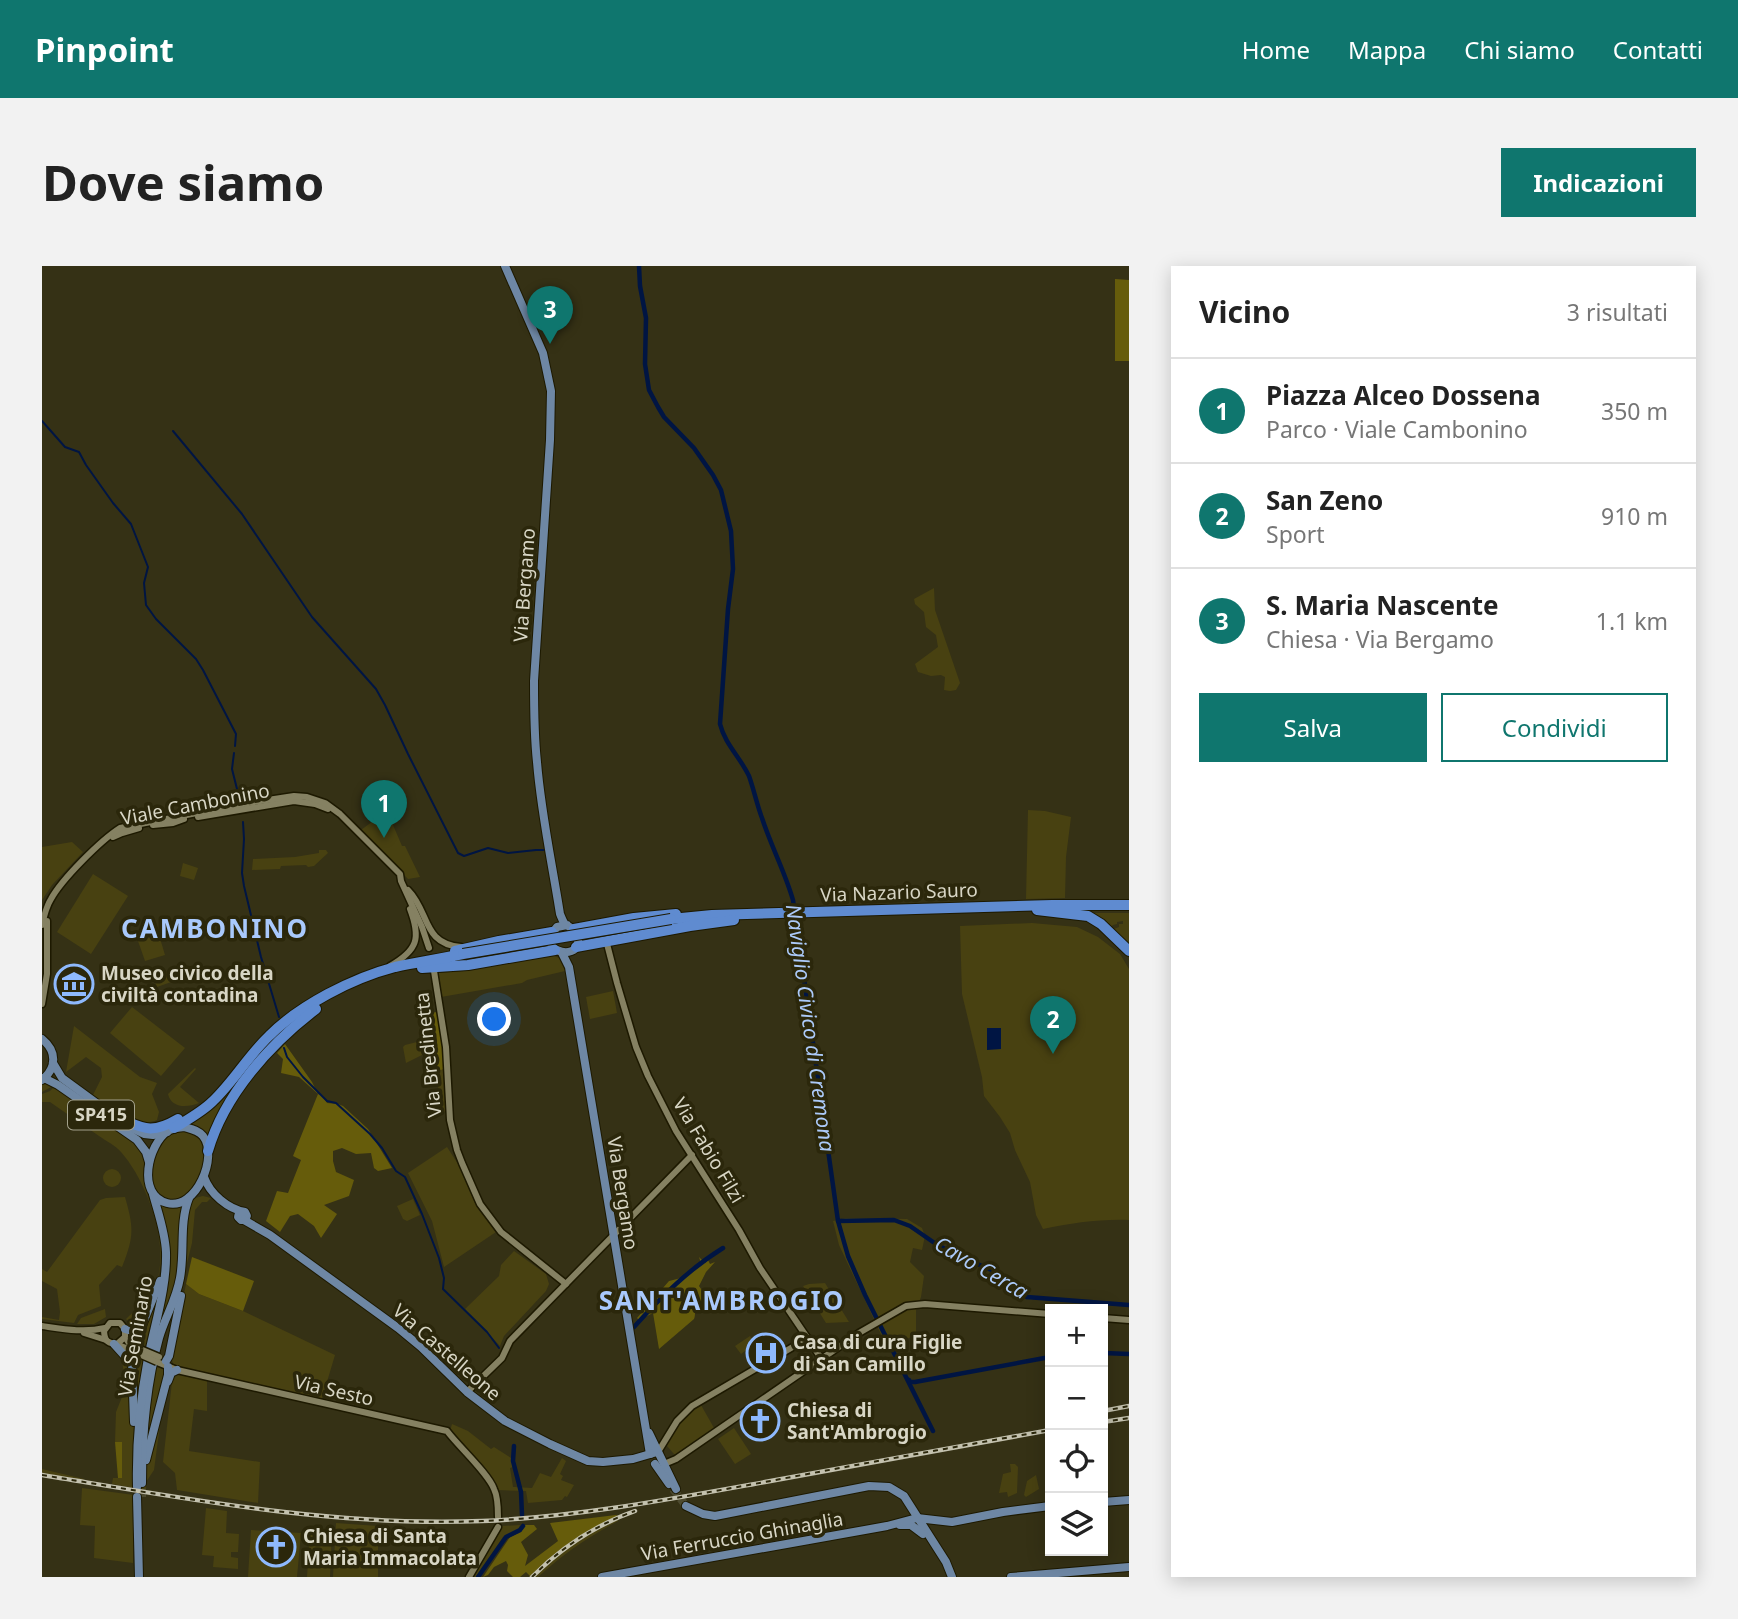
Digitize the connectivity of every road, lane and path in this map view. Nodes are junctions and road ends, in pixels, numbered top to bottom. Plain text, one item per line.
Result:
1 (506, 266) edge
2 (403, 884) junction
3 (1129, 908) edge
4 (1036, 910) junction
5 (712, 915) junction
6 (794, 916) junction
7 (738, 919) junction
8 (671, 922) junction
9 (603, 924) junction
10 (42, 927) edge
11 (562, 928) junction
12 (530, 936) junction
13 (607, 941) junction
14 (429, 948) dead end
15 (566, 950) junction
16 (1129, 951) edge
17 (466, 954) junction
18 (533, 954) junction
19 (422, 965) junction
20 (387, 970) junction
21 (434, 971) dead end
22 (42, 982) edge
23 (42, 1004) edge
24 (42, 1039) edge
25 (53, 1063) junction
26 (43, 1079) edge
27 (213, 1101) junction
28 (114, 1116) junction
29 (170, 1130) junction
30 (208, 1151) junction
31 (692, 1155) junction
32 (149, 1162) junction
33 (204, 1177) junction
34 (153, 1194) junction
35 (191, 1197) junction
36 (243, 1216) junction
37 (614, 1235) junction
38 (183, 1260) junction
39 (166, 1265) junction
40 (566, 1284) junction
41 (1045, 1314) edge
42 (1108, 1318) edge
43 (1129, 1320) edge
44 (42, 1326) edge
45 (105, 1328) junction
46 (76, 1330) junction
47 (125, 1333) junction
48 (808, 1338) junction
49 (112, 1343) junction
50 (140, 1352) junction
51 (821, 1359) junction
52 (167, 1364) junction
53 (467, 1392) junction
54 (657, 1454) junction
55 (137, 1463) junction
56 (142, 1473) junction
57 (675, 1489) tunnel mouth
58 (140, 1497) tunnel mouth
59 (1129, 1500) edge
60 (1108, 1502) edge
61 (686, 1506) tunnel mouth
62 (1045, 1507) edge
63 (498, 1517) dead end
64 (949, 1522) junction
65 (914, 1523) junction
66 (498, 1527) dead end
67 (923, 1530) junction
68 (1129, 1567) edge
69 (142, 1577) edge
70 (469, 1577) edge
71 (602, 1577) edge
72 (950, 1577) edge
73 (1011, 1577) edge

1 - 11 main road, Via Bergamo
2 - 10 street, Viale Cambonino
2 - 14 street
2 - 17 street
2 - 20 street
2 - 23 street, Viale Cambonino
3 - 4 highway, Via Nazario Sauro
3 - 6 highway, Via Nazario Sauro
4 - 6 highway, Via Nazario Sauro
4 - 16 highway
5 - 6 highway, Via Nazario Sauro
5 - 8 highway, Via Nazario Sauro
5 - 9 highway
6 - 7 highway, Via Nazario Sauro
7 - 8 highway, Via Nazario Sauro
7 - 13 highway
8 - 17 highway, bridge
9 - 11 highway
9 - 13 street, Via Fabio Filzi
10 - 22 street, Viale Cambonino
11 - 12 highway
11 - 15 main road, Via Bergamo
11 - 15 main road, Via Bergamo
12 - 17 highway
12 - 18 highway
13 - 15 highway
13 - 31 street, Via Fabio Filzi
15 - 18 highway
15 - 37 main road, Via Bergamo
17 - 19 highway, Via Seminario
18 - 19 highway
19 - 20 highway, Via Seminario
19 - 30 highway, Via Seminario
20 - 27 highway, Via Seminario
21 - 40 street, Via Bredinetta
24 - 25 main road, SP415
25 - 26 main road, SP415
25 - 28 main road, SP415
26 - 32 main road, SP415
27 - 28 highway, SP415
27 - 29 highway, Via Seminario
28 - 29 main road, SP415
29 - 30 main road
29 - 32 main road, Via Seminario
30 - 33 main road, Via Seminario
31 - 37 street
31 - 48 street, Via Fabio Filzi
32 - 34 main road, Via Seminario
33 - 35 main road, Via Seminario
33 - 36 main road, Via Castelleone
34 - 35 main road
34 - 39 main road, Via Seminario
35 - 36 main road, Via Castelleone
35 - 38 main road, Via Seminario
36 - 53 main road, Via Castelleone
37 - 40 street
37 - 54 main road, Via Bergamo
38 - 52 main road
38 - 56 main road, Via Seminario
39 - 47 main road
39 - 55 main road, Via Seminario
40 - 53 street
41 - 51 street
42 - 43 street
44 - 46 street, Via Sesto
45 - 46 street, Via Sesto
45 - 47 street, Via Sesto
45 - 49 street
46 - 49 street, Via Sesto
47 - 49 street
47 - 50 street
48 - 51 street, Via Fabio Filzi
48 - 54 street
49 - 50 street, Via Sesto
49 - 55 main road
50 - 52 street, Via Sesto, bridge
51 - 54 street
52 - 56 main road
52 - 63 street, Via Sesto
53 - 54 main road, Via Castelleone
54 - 57 main road, Via Bergamo
55 - 56 main road, Via Seminario
58 - 69 main road
59 - 60 main road
61 - 65 main road
62 - 64 main road
64 - 65 main road, Via Ferruccio Ghinaglia
64 - 67 main road
65 - 67 main road
65 - 71 main road, Via Ferruccio Ghinaglia
66 - 70 street
67 - 72 main road
68 - 73 main road

